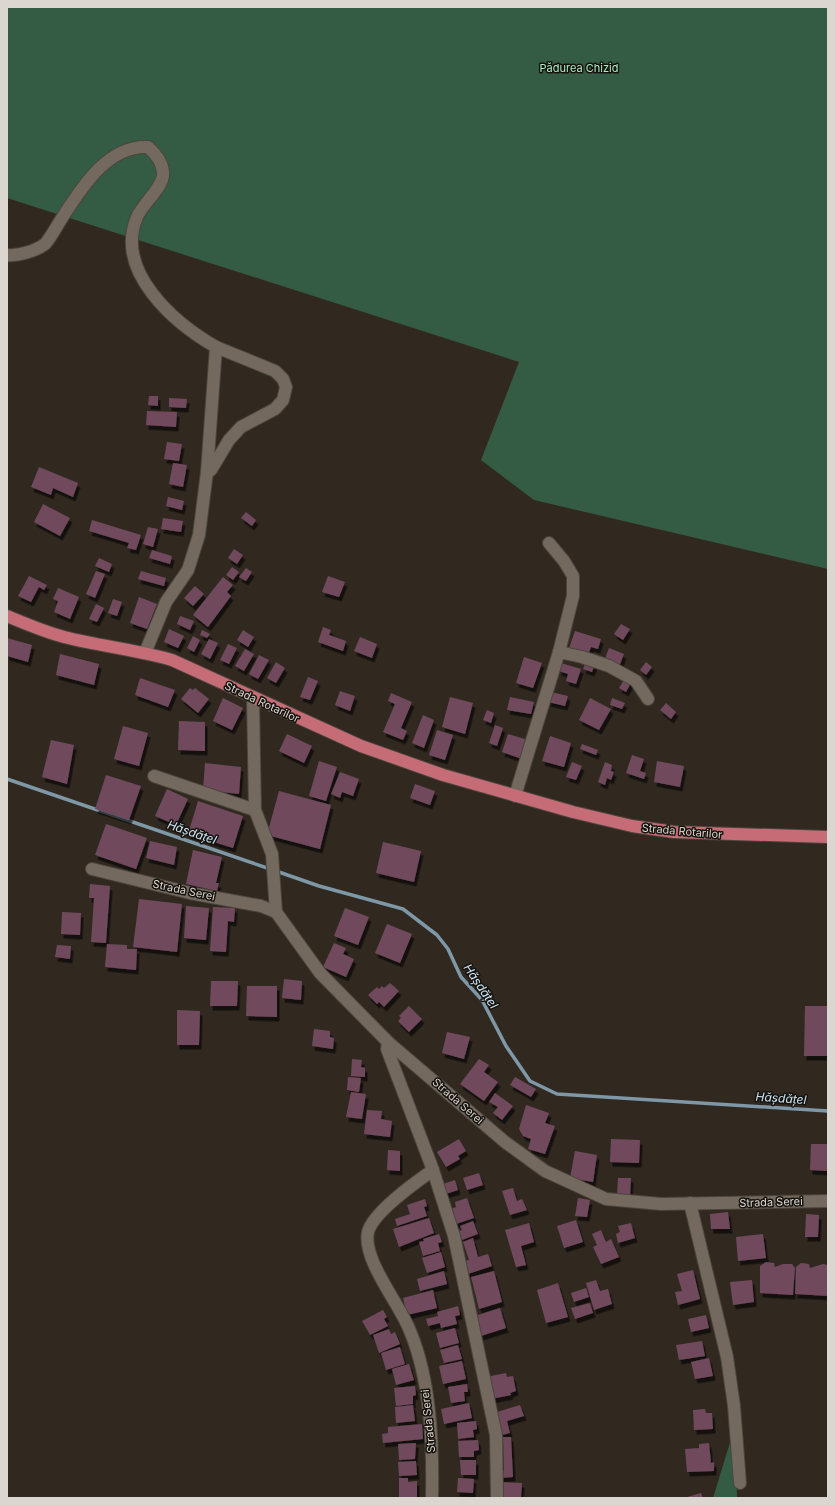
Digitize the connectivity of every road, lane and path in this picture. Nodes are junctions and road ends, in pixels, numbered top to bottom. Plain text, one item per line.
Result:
1 (7, 255) edge
2 (216, 347) junction
3 (207, 472) junction
4 (549, 543) dead end
5 (7, 616) edge
6 (559, 652) junction
7 (145, 653) junction
8 (253, 698) junction
9 (648, 699) dead end
10 (154, 776) dead end
11 (515, 796) junction
12 (255, 810) junction
13 (828, 837) edge
14 (92, 869) dead end
15 (276, 912) junction
16 (388, 1042) junction
17 (416, 1064) junction
18 (396, 1073) junction
19 (433, 1170) junction
20 (828, 1201) edge
21 (690, 1203) junction
22 (740, 1483) dead end
23 (432, 1498) edge
24 (497, 1498) edge

1 - 2 street
2 - 3 street
2 - 3 street
3 - 7 street
4 - 6 street
5 - 7 main road, Strada Rotarilor
6 - 9 street
6 - 11 street
7 - 8 main road, Strada Rotarilor
8 - 11 main road, Strada Rotarilor
8 - 12 street
10 - 12 street
11 - 13 main road, Strada Rotarilor
12 - 15 street
14 - 15 street, Strada Serei
15 - 16 street, Strada Serei
16 - 17 street, Strada Serei
16 - 18 street
17 - 18 street
17 - 21 street, Strada Serei
18 - 19 street
19 - 23 street, Strada Serei
19 - 24 street
20 - 21 street, Strada Serei
21 - 22 street

